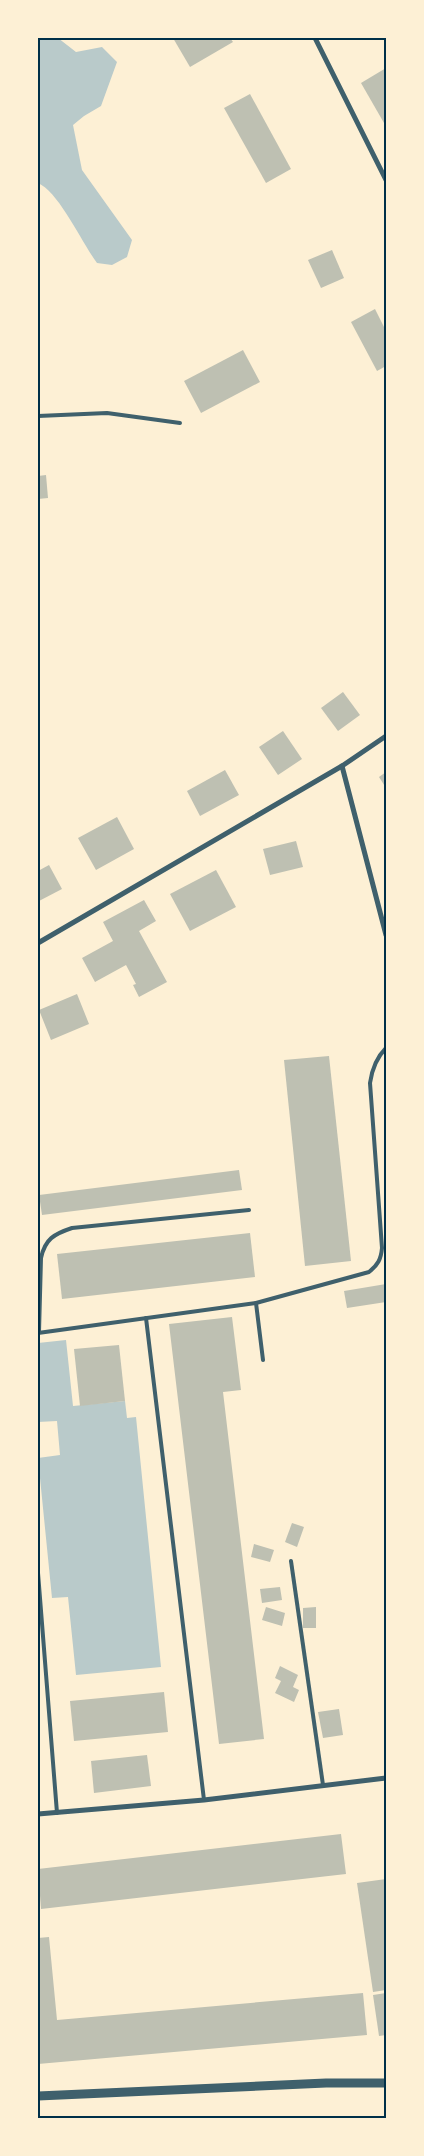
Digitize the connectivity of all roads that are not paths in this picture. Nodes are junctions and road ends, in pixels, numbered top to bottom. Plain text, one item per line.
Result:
1 (315, 38) edge
2 (386, 180) edge
3 (38, 416) edge
4 (180, 423) dead end
5 (386, 736) edge
6 (342, 766) junction
7 (386, 935) edge
8 (38, 943) edge
9 (386, 1048) edge
10 (249, 1210) dead end
11 (256, 1303) junction
12 (146, 1318) junction
13 (38, 1332) edge
14 (263, 1360) dead end
15 (291, 1561) dead end
16 (38, 1573) edge
17 (386, 1778) edge
18 (323, 1785) junction
19 (204, 1800) junction
20 (57, 1813) junction
21 (38, 1814) edge
22 (386, 2083) edge
23 (38, 2096) edge

1 - 2 street
3 - 4 lane
5 - 6 street
6 - 7 street
6 - 8 street
9 - 11 lane
10 - 13 lane
11 - 12 lane
11 - 14 lane
12 - 13 lane
12 - 19 lane
15 - 18 lane
16 - 20 lane
17 - 18 street
18 - 19 street
19 - 20 street
20 - 21 street
22 - 23 street

